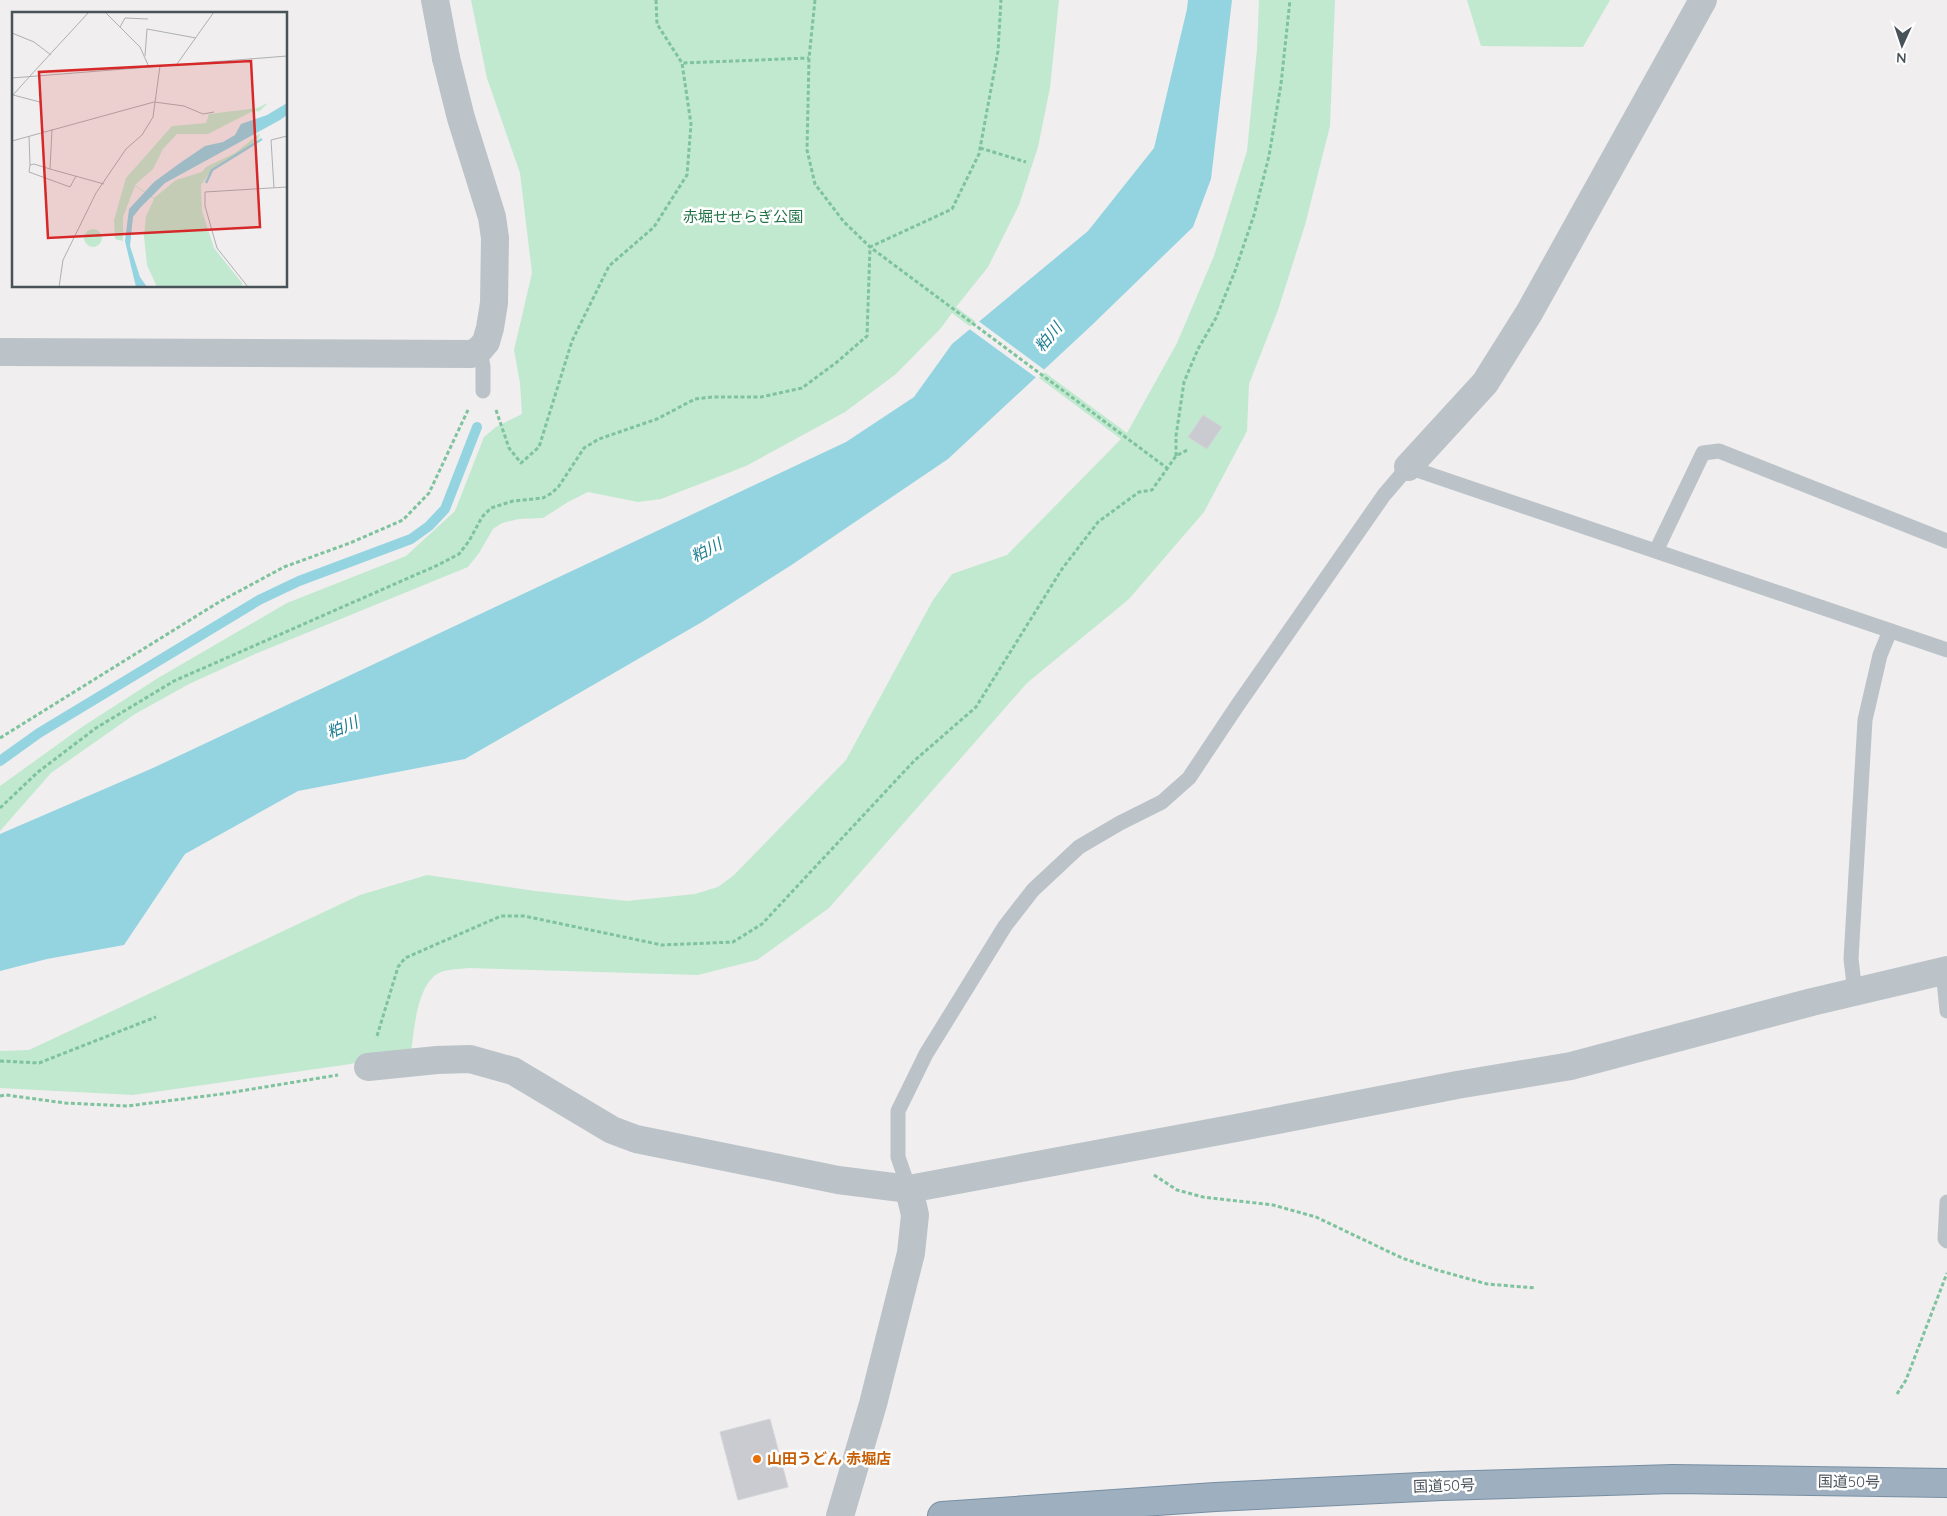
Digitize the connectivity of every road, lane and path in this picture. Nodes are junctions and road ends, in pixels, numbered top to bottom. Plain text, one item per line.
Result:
1 (435, 0) edge
2 (656, 0) edge
3 (815, 0) edge
4 (1001, 0) edge
5 (1290, 0) edge
6 (1703, 0) edge
7 (809, 58) junction
8 (682, 63) junction
9 (980, 148) junction
10 (1026, 162) dead end
11 (870, 247) junction
12 (480, 349) junction
13 (0, 352) edge
14 (483, 391) junction
15 (1189, 448) dead end
16 (1176, 456) junction
17 (1166, 467) junction
18 (1408, 467) junction
19 (1947, 541) edge
20 (1656, 551) junction
21 (1890, 631) junction
22 (1947, 650) edge
23 (0, 738) edge
24 (0, 808) edge
25 (1945, 971) edge
26 (1855, 992) junction
27 (1947, 1012) edge
28 (156, 1017) dead end
29 (0, 1061) edge
30 (368, 1068) junction
31 (0, 1096) edge
32 (1139, 1146) junction
33 (909, 1189) junction
34 (1947, 1202) edge
35 (1947, 1241) edge
36 (1947, 1273) edge
37 (1536, 1288) dead end
38 (1896, 1394) dead end
39 (1947, 1483) edge
40 (840, 1516) edge
41 (942, 1516) edge

1 - 12 street
2 - 8 path
3 - 7 path
4 - 9 path
5 - 16 path
6 - 18 street
7 - 8 path
7 - 11 path
8 - 14 path
9 - 10 path
9 - 11 path
11 - 17 path
11 - 24 path
12 - 13 street
12 - 14 lane
14 - 23 path
15 - 16 path
16 - 17 path
17 - 30 path
18 - 20 lane
18 - 33 lane
19 - 20 lane
20 - 21 lane
21 - 22 lane
21 - 26 lane
25 - 26 street
25 - 27 lane
26 - 32 street
28 - 29 path
30 - 31 path
30 - 33 street
32 - 33 street
32 - 37 path
33 - 40 street
34 - 35 lane
36 - 38 path
39 - 41 highway, 国道50号

